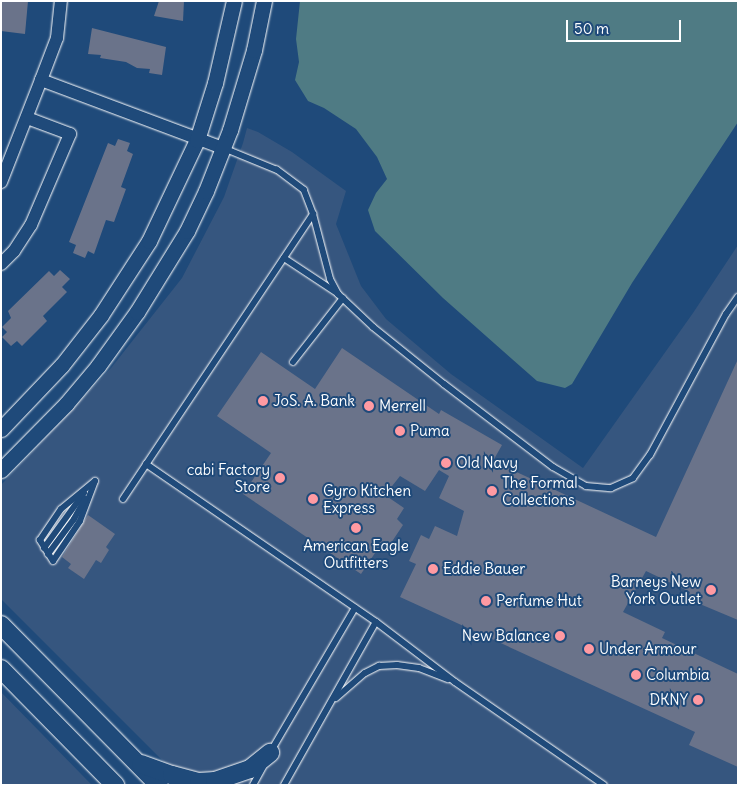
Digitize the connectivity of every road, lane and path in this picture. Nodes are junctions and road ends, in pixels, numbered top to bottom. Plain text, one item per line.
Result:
1 (61, 1) edge
2 (234, 1) edge
3 (264, 1) edge
4 (41, 80) junction
5 (27, 118) junction
6 (197, 140) junction
7 (223, 148) junction
8 (1, 182) edge
9 (313, 214) junction
10 (284, 258) junction
11 (2, 263) edge
12 (341, 296) junction
13 (738, 297) edge
14 (293, 362) dead end
15 (1, 429) edge
16 (146, 464) junction
17 (1, 470) edge
18 (95, 481) junction
19 (123, 499) dead end
20 (46, 551) junction
21 (355, 608) junction
22 (376, 622) junction
23 (1, 625) edge
24 (1, 669) edge
25 (456, 682) junction
26 (331, 702) junction
27 (270, 753) junction
28 (137, 762) junction
29 (115, 785) edge
30 (159, 785) edge
31 (253, 785) edge
32 (284, 785) edge
33 (604, 785) edge

1 - 4 street
2 - 6 street
3 - 7 street
4 - 5 street
4 - 6 street
5 - 8 street
5 - 11 street
6 - 7 street
6 - 15 street
7 - 9 lane
7 - 17 street
9 - 10 lane
9 - 12 lane
10 - 12 lane
10 - 16 lane
12 - 13 lane
12 - 14 lane
16 - 19 lane
16 - 21 lane
18 - 20 lane
18 - 20 lane
18 - 20 lane
21 - 22 lane
21 - 27 lane
22 - 25 lane
22 - 26 lane
23 - 28 main road
24 - 29 main road
25 - 26 lane
25 - 33 lane
26 - 32 lane
27 - 28 main road
27 - 31 lane
28 - 30 main road

